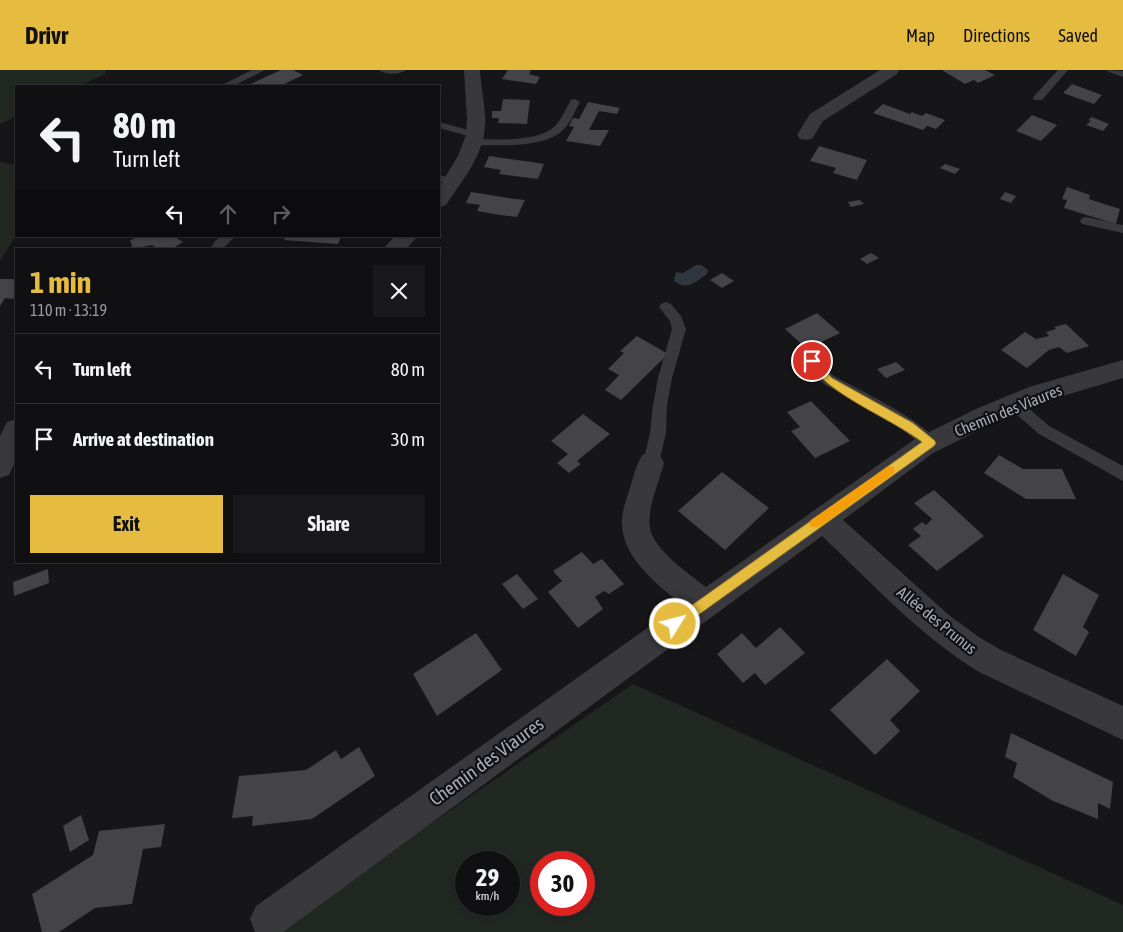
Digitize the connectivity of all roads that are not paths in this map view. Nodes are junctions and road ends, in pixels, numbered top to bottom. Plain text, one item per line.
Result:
1 (260, 70) edge
2 (384, 70) edge
3 (401, 70) edge
4 (472, 70) edge
5 (891, 70) edge
6 (1063, 70) edge
7 (1112, 70) edge
8 (1123, 74) edge
9 (227, 85) edge
10 (1038, 98) dead end
11 (574, 102) dead end
12 (440, 125) edge
13 (806, 135) dead end
14 (473, 138) junction
15 (446, 180) edge
16 (440, 198) edge
17 (1086, 221) dead end
18 (1123, 229) edge
19 (229, 237) edge
20 (407, 237) edge
21 (217, 248) edge
22 (394, 248) edge
23 (666, 307) dead end
24 (809, 356) dead end
25 (1123, 369) edge
26 (1014, 404) junction
27 (15, 431) edge
28 (930, 443) junction
29 (651, 463) joint
30 (0, 467) edge
31 (1123, 474) edge
32 (822, 518) junction
33 (704, 604) junction
34 (1123, 723) edge
35 (269, 918) dead end

1 - 9 lane
2 - 3 lane
4 - 14 street
5 - 13 street
6 - 10 lane
7 - 8 lane
11 - 14 lane
12 - 14 lane
14 - 15 street
15 - 16 street
17 - 18 lane
19 - 21 lane
20 - 22 street
23 - 29 lane
24 - 28 lane
25 - 26 street, Chemin des Viaures
26 - 28 street, Chemin des Viaures
26 - 31 lane
27 - 30 street
28 - 32 street, Chemin des Viaures
29 - 33 street
32 - 33 street, Chemin des Viaures
32 - 34 street, Allée des Prunus
33 - 35 street, Chemin des Viaures

